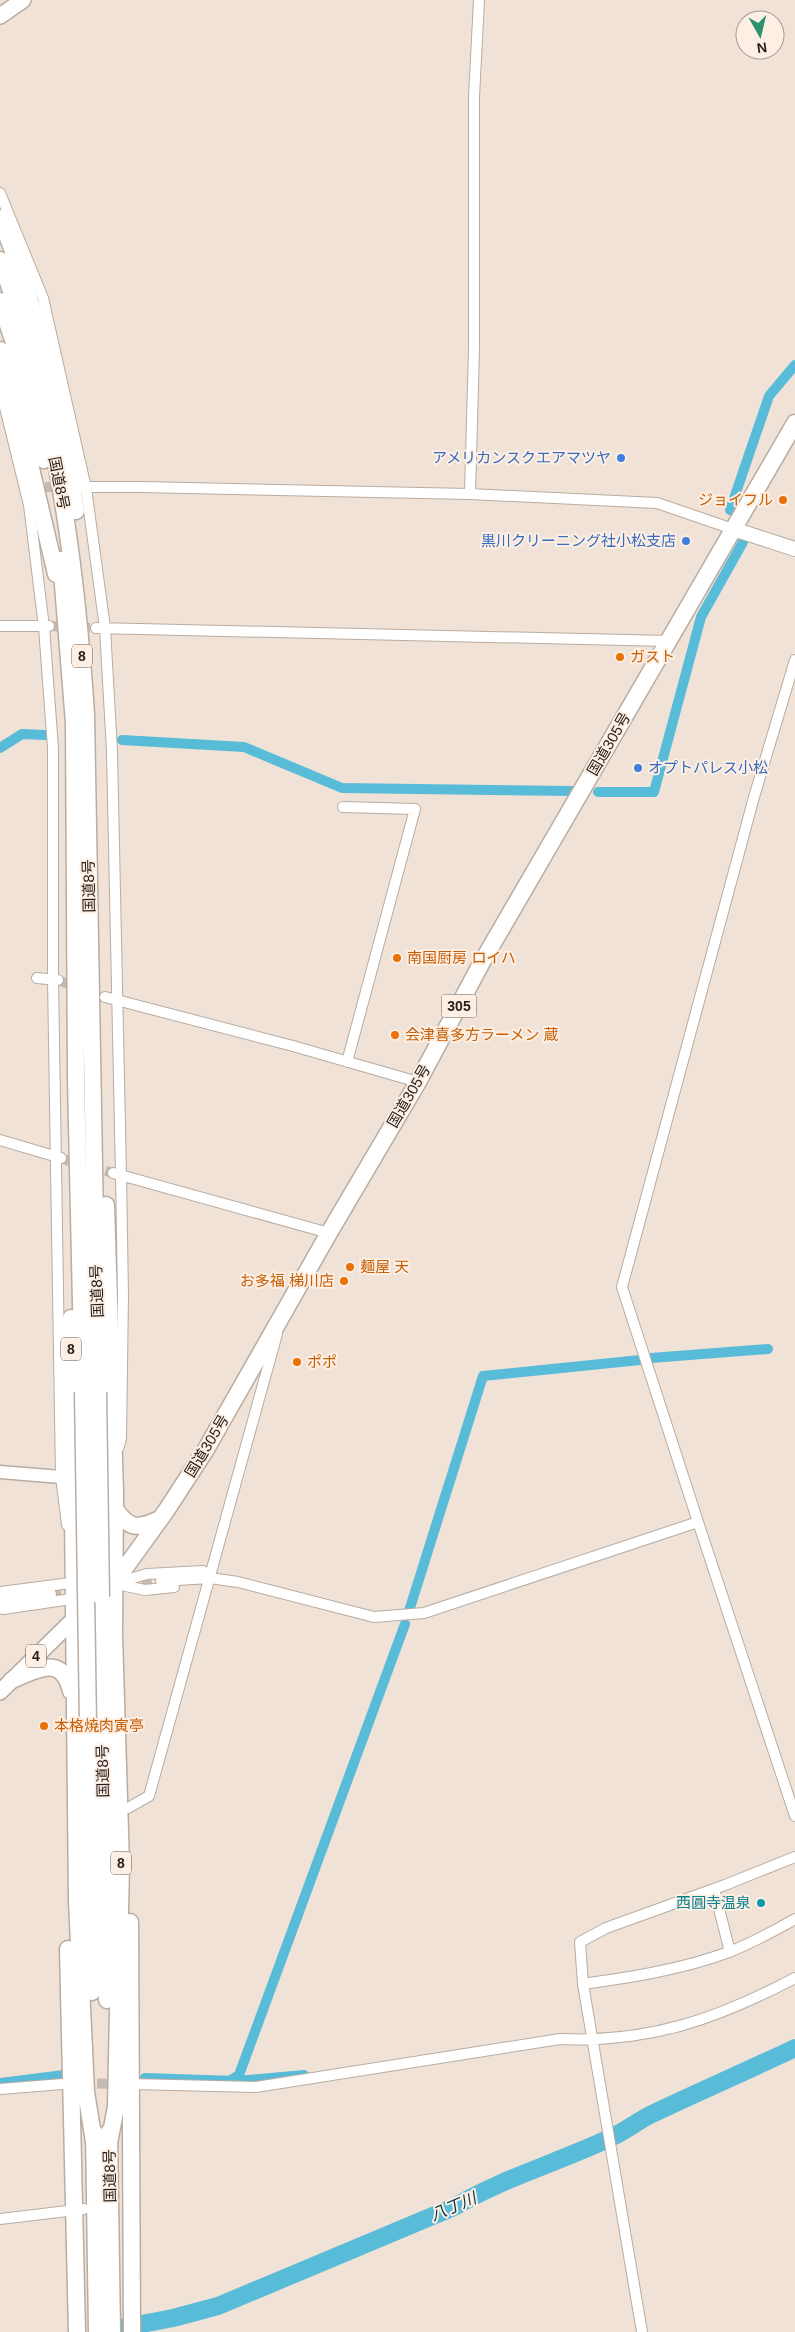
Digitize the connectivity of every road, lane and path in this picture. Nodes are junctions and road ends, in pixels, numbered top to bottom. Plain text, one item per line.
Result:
1 (23, 0) edge
2 (479, 0) edge
3 (0, 16) edge
4 (0, 193) edge
5 (0, 218) edge
6 (0, 260) edge
7 (0, 300) edge
8 (0, 350) edge
9 (0, 387) edge
10 (795, 423) edge
11 (81, 487) junction
12 (470, 494) junction
13 (733, 529) junction
14 (795, 549) edge
15 (80, 617) junction
16 (0, 626) edge
17 (47, 627) junction
18 (101, 628) junction
19 (67, 631) junction
20 (669, 640) junction
21 (795, 660) edge
22 (343, 807) dead end
23 (36, 978) dead end
24 (56, 980) junction
25 (105, 997) tunnel mouth
26 (116, 999) junction
27 (92, 1061) junction
28 (347, 1062) junction
29 (76, 1080) junction
30 (418, 1082) junction
31 (0, 1140) edge
32 (60, 1158) junction
33 (117, 1174) junction
34 (329, 1233) junction
35 (280, 1322) junction
36 (91, 1392) junction
37 (115, 1468) junction
38 (0, 1472) edge
39 (60, 1477) junction
40 (115, 1509) junction
41 (160, 1519) junction
42 (698, 1522) junction
43 (72, 1548) junction
44 (210, 1578) junction
45 (161, 1581) tunnel mouth
46 (72, 1582) junction
47 (114, 1583) junction
48 (0, 1592) edge
49 (51, 1594) tunnel mouth
50 (0, 1600) edge
51 (72, 1601) junction
52 (0, 1607) edge
53 (73, 1620) junction
54 (114, 1635) junction
55 (12, 1680) junction
56 (0, 1692) edge
57 (74, 1706) junction
58 (128, 1808) junction
59 (795, 1816) edge
60 (795, 1856) edge
61 (714, 1889) junction
62 (795, 1919) edge
63 (730, 1952) junction
64 (795, 1978) edge
65 (583, 1984) junction
66 (594, 2041) junction
67 (76, 2083) junction
68 (131, 2084) junction
69 (0, 2089) edge
70 (102, 2142) junction
71 (79, 2209) junction
72 (0, 2219) edge
73 (104, 2296) junction
74 (77, 2332) edge
75 (97, 2332) edge
76 (112, 2332) edge
77 (132, 2332) edge
78 (642, 2332) edge

1 - 3 main road
2 - 12 street
4 - 11 street
5 - 15 highway, 8
6 - 15 highway, 国道8号 / 8
7 - 19 highway, 国道8号 / 8
8 - 19 highway, 8
9 - 17 street
10 - 13 highway, 国道305号 / 305
11 - 12 street
11 - 18 street
12 - 13 street
13 - 14 main road
13 - 20 highway, 国道305号 / 305
15 - 27 highway, 国道8号 / 8
16 - 17 street
17 - 24 street
18 - 20 street
18 - 26 street
19 - 29 highway, 国道8号 / 8
20 - 30 highway, 国道305号 / 305
21 - 42 street
22 - 28 street
23 - 24 street
24 - 32 street
25 - 26 street
26 - 28 street
26 - 33 street
27 - 36 highway, 国道8号 / 8
27 - 37 highway, 8
28 - 30 street
29 - 36 highway, 国道8号 / 8
29 - 43 highway, 8
30 - 34 highway, 国道305号 / 305
31 - 32 street
32 - 39 street
33 - 34 street
33 - 37 street
34 - 35 highway, 国道305号 / 305
35 - 41 highway, 国道305号 / 305
35 - 44 street
36 - 70 highway, 国道8号 / 8, bridge
37 - 40 highway, 8
38 - 39 street
39 - 43 street
40 - 41 highway
40 - 47 highway, 8
41 - 47 highway, 国道305号 / 305
42 - 44 street
42 - 59 street
43 - 46 highway, 8
44 - 45 street
44 - 47 street
44 - 47 street
44 - 58 street
46 - 47 street
46 - 48 street
46 - 51 highway, 8
47 - 51 street
47 - 53 highway, 国道305号 / 305
47 - 54 highway, 8
49 - 50 street
51 - 52 street
51 - 53 highway, 8
53 - 55 main road, 4
53 - 57 highway, 8
54 - 58 highway
54 - 70 highway, 8
55 - 56 main road, 4
55 - 57 highway
57 - 67 highway
57 - 70 highway, 8
58 - 68 highway
60 - 61 street
61 - 63 street
61 - 65 street
62 - 63 street
63 - 65 street
64 - 66 street
65 - 66 street
66 - 68 street
66 - 78 street
67 - 69 street
67 - 71 highway
68 - 77 highway
70 - 73 highway, 国道8号 / 8
71 - 72 street
71 - 74 highway
73 - 75 highway, 国道8号 / 8
73 - 76 highway, 国道8号 / 8

